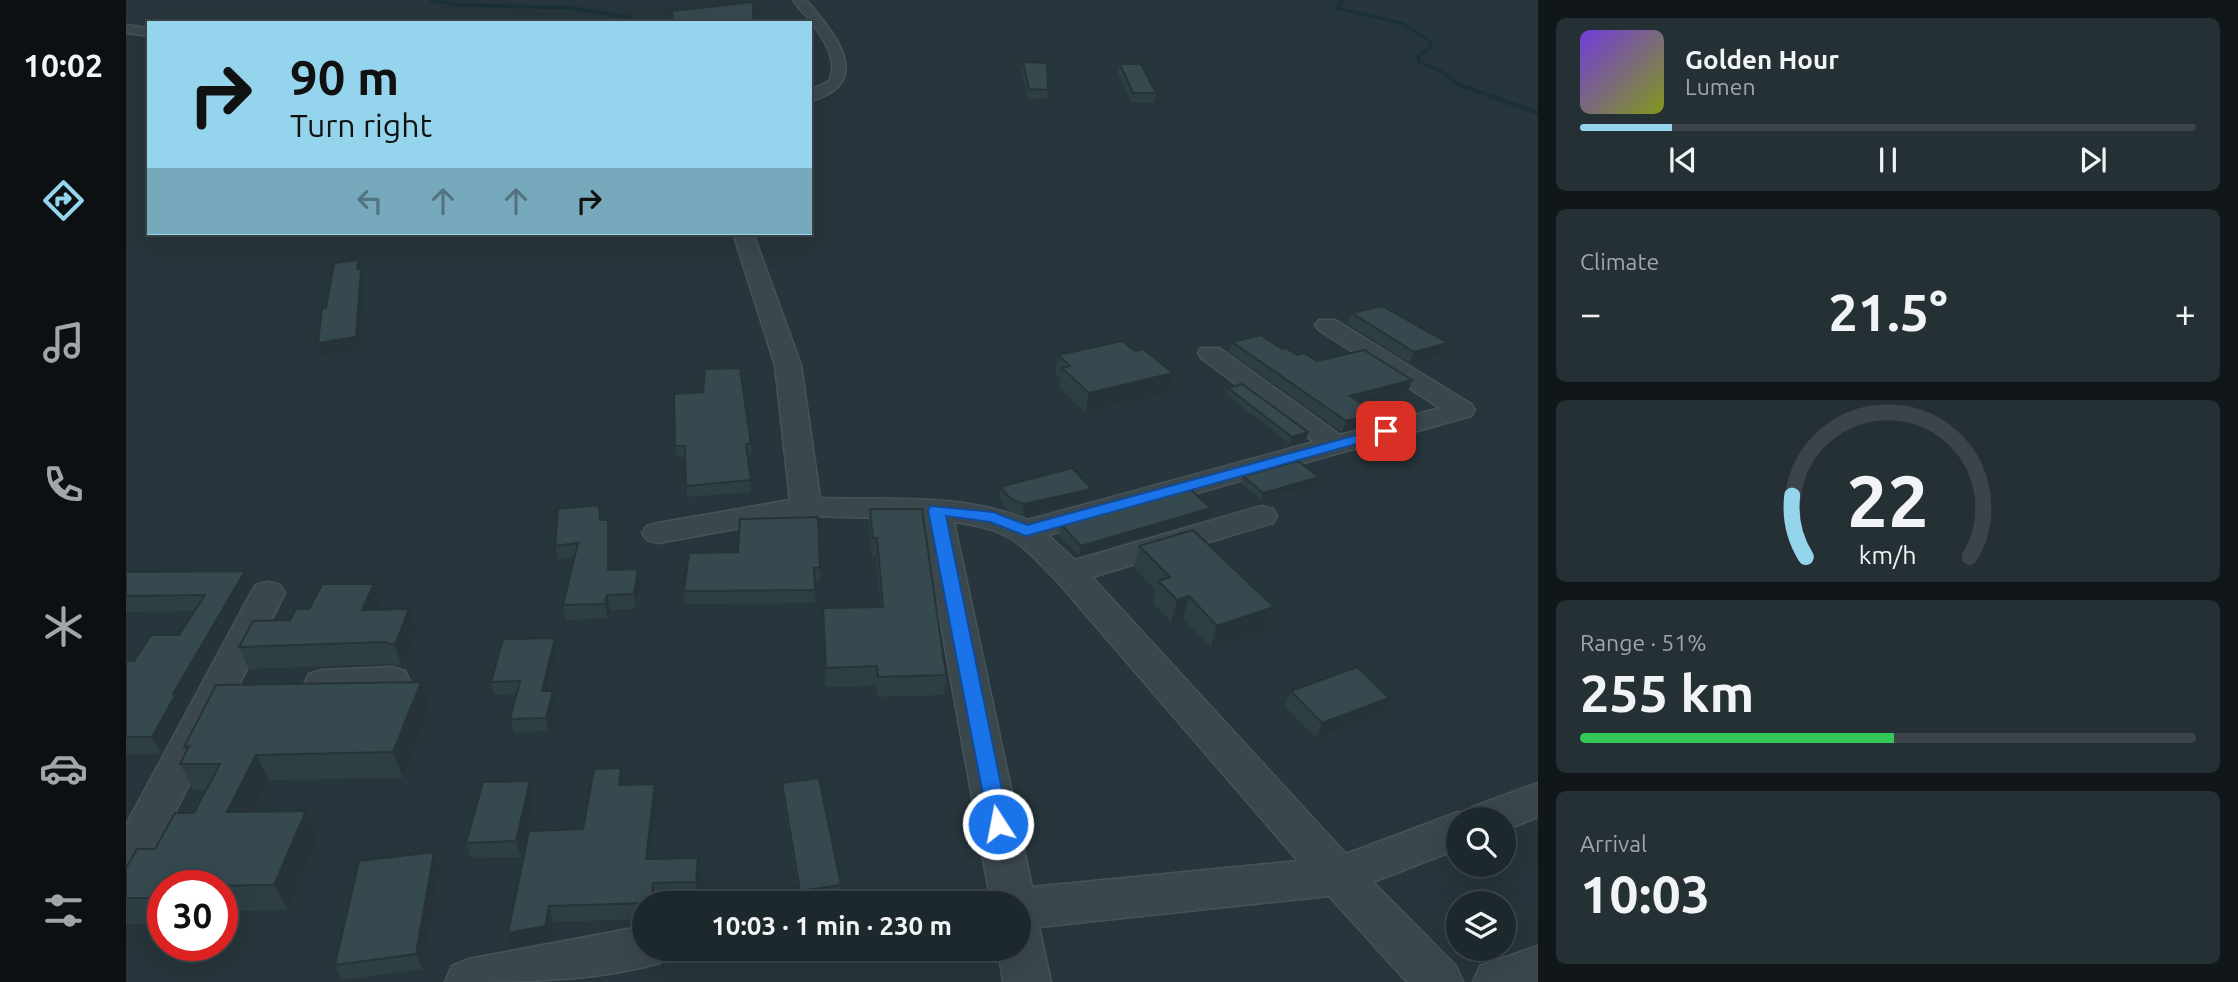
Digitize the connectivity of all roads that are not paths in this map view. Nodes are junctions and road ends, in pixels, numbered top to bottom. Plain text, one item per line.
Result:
1 (799, 0) edge
2 (126, 29) edge
3 (147, 32) edge
4 (812, 95) edge
5 (744, 235) edge
6 (1327, 325) dead end
7 (1210, 353) dead end
8 (1336, 445) junction
9 (806, 507) junction
10 (936, 510) junction
11 (1262, 516) dead end
12 (1026, 531) junction
13 (658, 533) dead end
14 (1069, 573) junction
15 (268, 593) dead end
16 (392, 681) edge
17 (217, 691) junction
18 (1538, 800) edge
19 (1516, 808) edge
20 (1446, 835) edge
21 (126, 867) edge
22 (1338, 876) junction
23 (1011, 891) edge
24 (1031, 908) edge
25 (632, 951) edge
26 (1023, 961) edge
27 (1538, 968) edge
28 (542, 974) edge
29 (468, 982) edge
30 (1027, 982) edge
31 (1439, 982) edge
32 (1497, 982) edge

1 - 4 street
2 - 3 street
5 - 9 street
6 - 8 street
7 - 8 street
8 - 12 street
9 - 10 street
9 - 13 street
10 - 12 street
10 - 23 street
11 - 14 street
12 - 14 street
14 - 22 street
15 - 17 street
16 - 17 street
17 - 21 street
18 - 19 street
20 - 22 street
22 - 24 street
22 - 31 street
25 - 28 street
26 - 30 street
27 - 32 street
28 - 29 street

